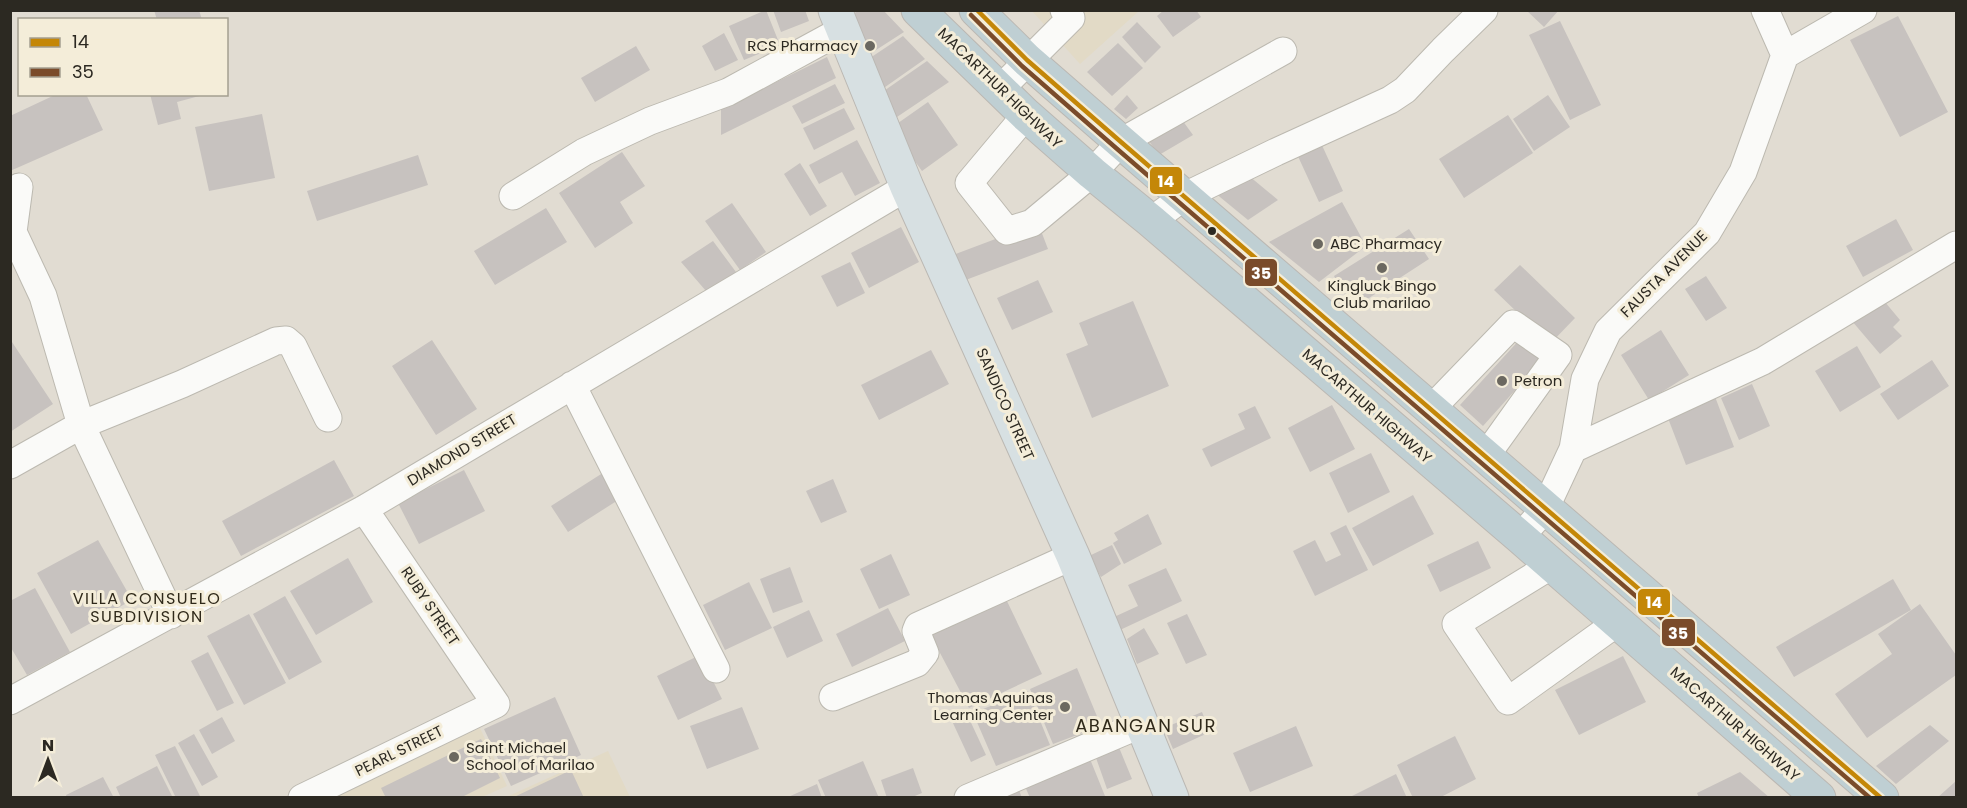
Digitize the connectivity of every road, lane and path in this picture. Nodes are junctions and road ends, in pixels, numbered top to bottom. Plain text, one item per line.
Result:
1 (918, 10) edge
2 (976, 10) edge
3 (1484, 10) edge
4 (1765, 10) edge
5 (1863, 10) edge
6 (1072, 13) edge
7 (839, 20) edge
8 (1283, 51) dead end
9 (1785, 55) junction
10 (1027, 60) junction
11 (1000, 90) junction
12 (1026, 115) junction
13 (1121, 142) junction
14 (1092, 173) junction
15 (19, 187) dead end
16 (907, 187) junction
17 (513, 196) dead end
18 (1185, 196) junction
19 (1150, 220) junction
20 (12, 232) edge
21 (1956, 245) edge
22 (572, 385) junction
23 (1431, 410) junction
24 (328, 418) dead end
25 (81, 425) junction
26 (1573, 449) junction
27 (1485, 457) junction
28 (10, 465) edge
29 (364, 508) junction
30 (1545, 508) junction
31 (1520, 537) junction
32 (1074, 556) junction
33 (1552, 565) junction
34 (171, 615) junction
35 (1618, 622) junction
36 (716, 669) dead end
37 (833, 698) dead end
38 (10, 701) edge
39 (496, 704) joint
40 (1142, 724) junction
41 (302, 798) edge
42 (968, 798) edge
43 (1172, 798) edge
44 (1820, 798) edge
45 (1882, 798) edge

1 - 11 highway, MACARTHUR HIGHWAY
2 - 10 highway
3 - 18 street
4 - 9 street
5 - 9 street
6 - 10 street
7 - 16 main road, SANDICO STREET
7 - 17 street
8 - 13 street
9 - 26 street, FAUSTA AVENUE
10 - 11 street
10 - 13 highway
11 - 12 highway, MACARTHUR HIGHWAY
12 - 14 highway, MACARTHUR HIGHWAY
12 - 14 street
13 - 14 street
13 - 18 highway
14 - 19 highway, MACARTHUR HIGHWAY
15 - 20 street
16 - 22 street, DIAMOND STREET
16 - 32 main road, SANDICO STREET
18 - 19 street
18 - 23 highway
19 - 31 highway, MACARTHUR HIGHWAY
20 - 25 street
21 - 26 street
22 - 29 street, DIAMOND STREET
22 - 36 street
23 - 27 highway
23 - 27 street
24 - 25 street
25 - 28 street
25 - 34 street
26 - 30 street, FAUSTA AVENUE
27 - 30 highway
29 - 34 street, DIAMOND STREET
29 - 39 street, RUBY STREET
30 - 31 street, FAUSTA AVENUE
30 - 45 highway
31 - 33 highway, MACARTHUR HIGHWAY
32 - 37 street
32 - 40 main road, SANDICO STREET
33 - 35 highway, MACARTHUR HIGHWAY
33 - 35 street
34 - 38 street, DIAMOND STREET
35 - 44 highway, MACARTHUR HIGHWAY
39 - 41 street, PEARL STREET
40 - 42 street
40 - 43 main road, SANDICO STREET

